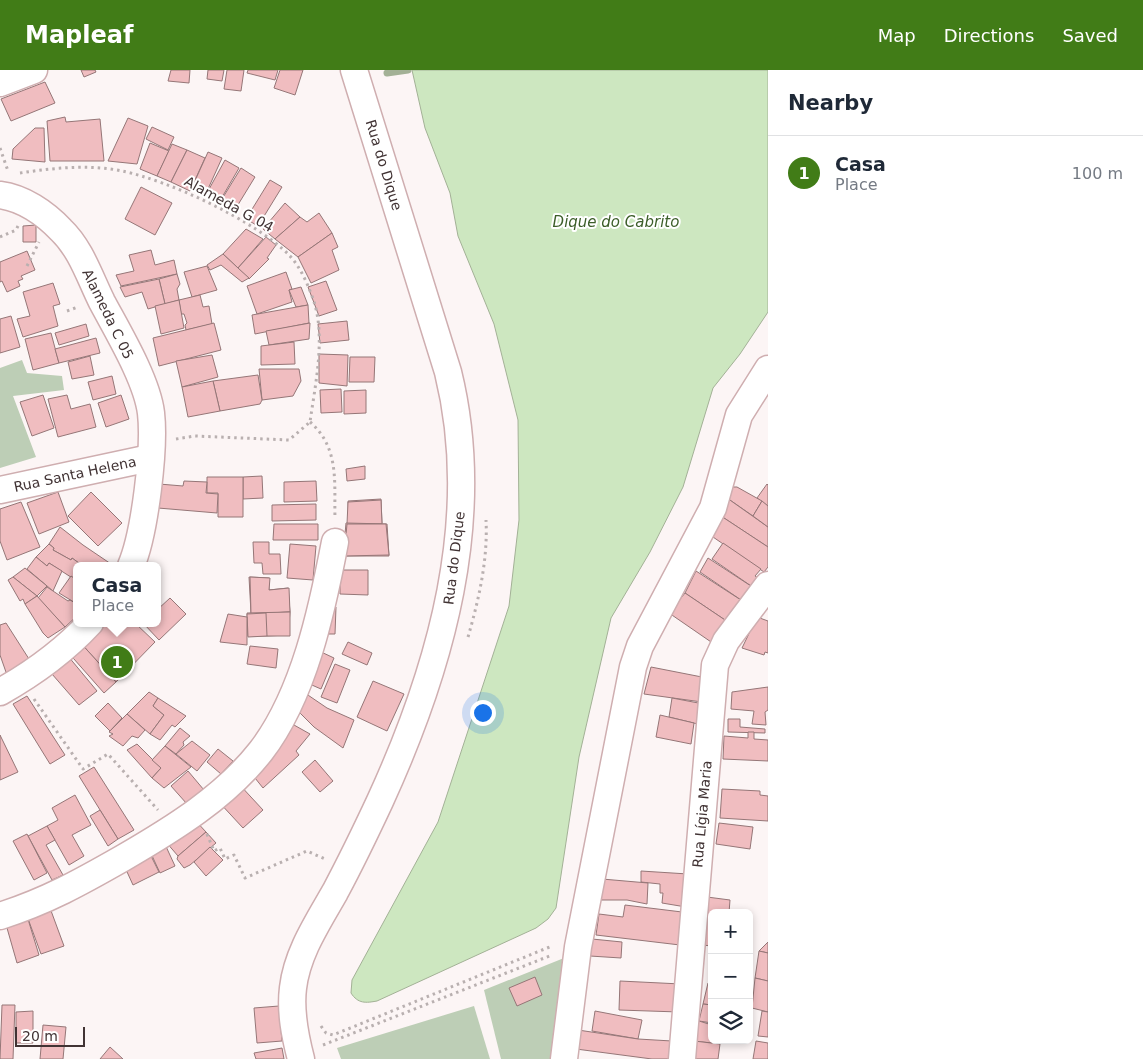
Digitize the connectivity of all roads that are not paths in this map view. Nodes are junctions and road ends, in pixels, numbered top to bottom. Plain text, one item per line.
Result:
1 (34, 70) edge
2 (354, 70) edge
3 (0, 82) edge
4 (11, 185) edge
5 (768, 369) edge
6 (150, 458) junction
7 (0, 490) edge
8 (335, 542) road end
9 (133, 562) edge
10 (768, 586) edge
11 (86, 627) edge
12 (10, 686) edge
13 (0, 916) edge
14 (308, 1054) edge
15 (564, 1059) edge
16 (682, 1059) edge

1 - 3 street
2 - 14 street, Rua do Dique
4 - 6 street, Alameda C 05
5 - 15 street
6 - 7 street, Rua Santa Helena
6 - 9 street, Alameda C 05
8 - 13 street
10 - 16 street, Rua Lígia Maria
11 - 12 street

